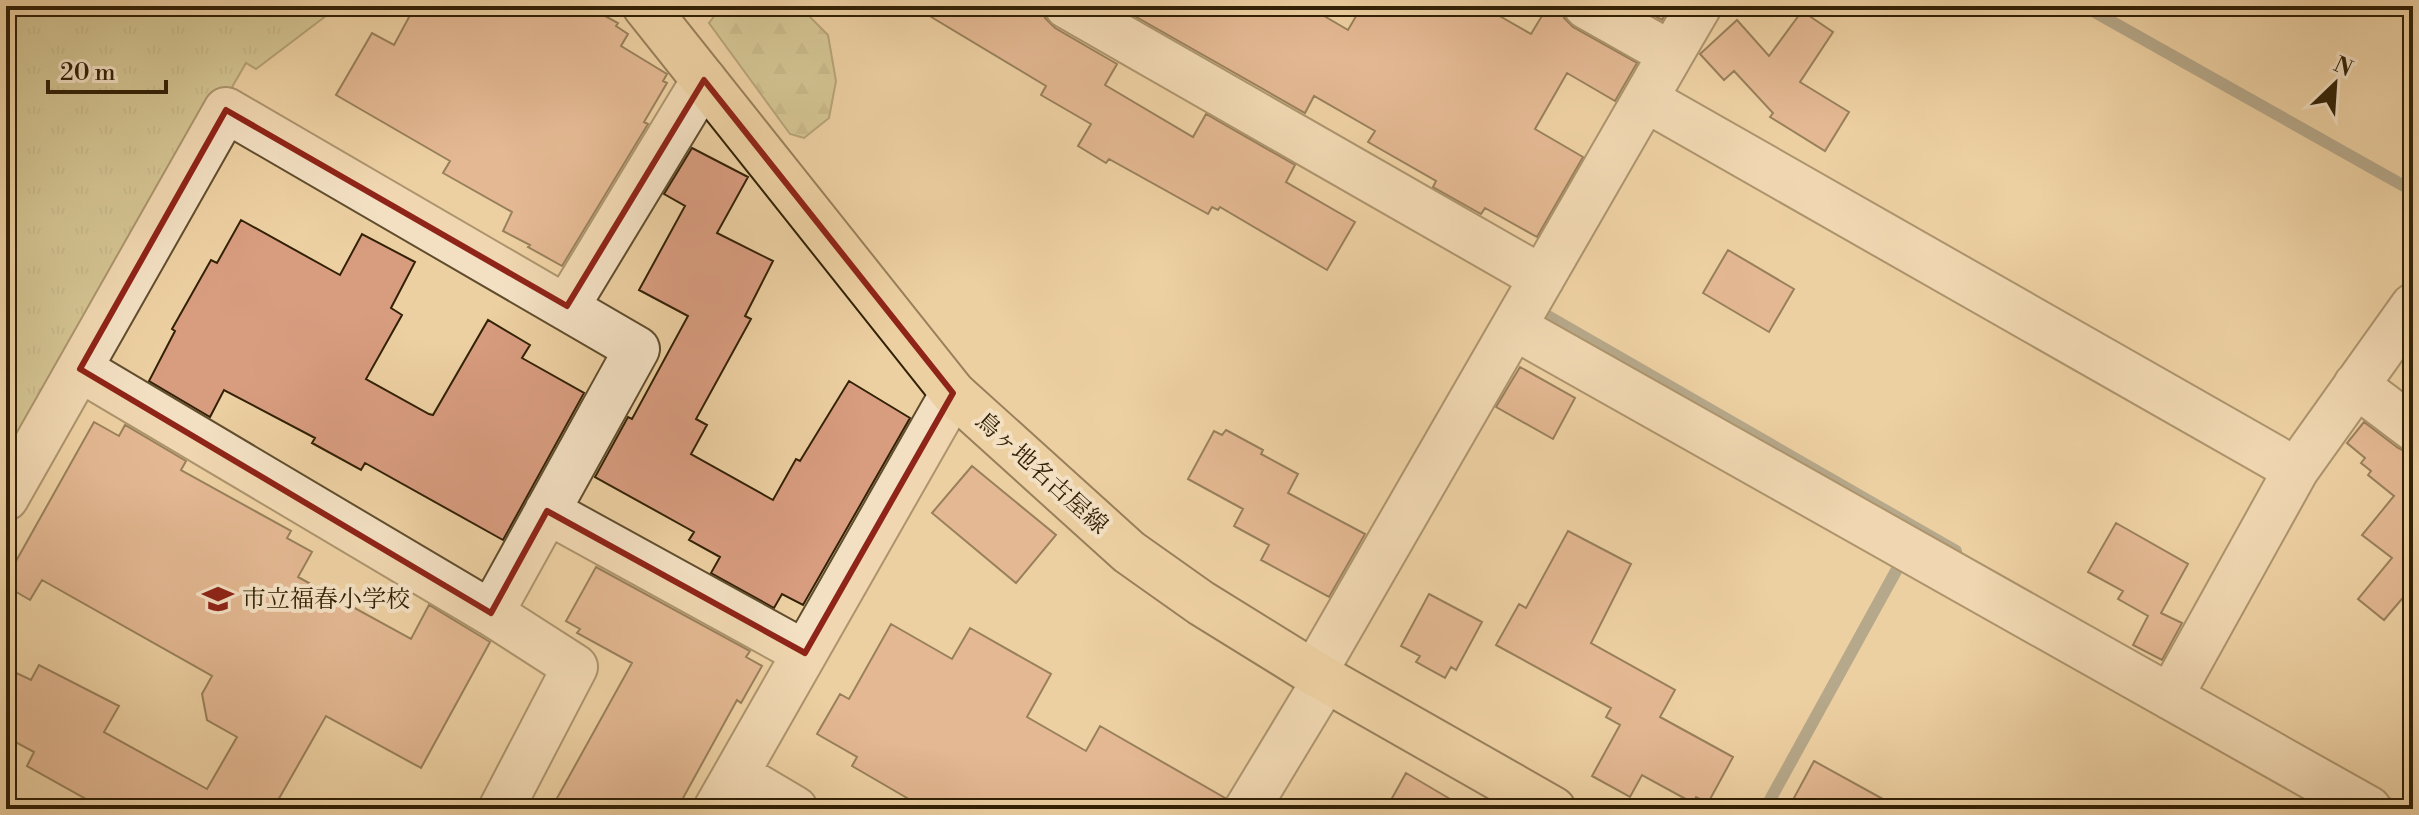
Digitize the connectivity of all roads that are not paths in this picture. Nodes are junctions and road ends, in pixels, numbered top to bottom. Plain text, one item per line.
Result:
1 (645, 6) edge
2 (1067, 6) edge
3 (1586, 6) edge
4 (1699, 6) edge
5 (1671, 54) junction
6 (704, 80) junction
7 (1645, 99) junction
8 (1542, 278) junction
9 (567, 306) junction
10 (2413, 306) edge
11 (1514, 327) junction
12 (80, 369) junction
13 (2356, 385) junction
14 (953, 393) junction
15 (2413, 428) edge
16 (2296, 470) junction
17 (6, 498) edge
18 (547, 511) junction
19 (491, 613) junction
20 (805, 653) junction
21 (1320, 677) junction
22 (2170, 697) junction
23 (726, 791) edge
24 (501, 809) edge
25 (795, 809) edge
26 (1247, 809) edge
27 (1553, 809) edge
28 (2369, 809) edge

1 - 6 main road, 鳥ヶ地名古屋線
2 - 8 street
3 - 5 street
4 - 5 street
5 - 7 street
6 - 9 street
6 - 14 main road, 鳥ヶ地名古屋線
7 - 8 street
7 - 16 street
8 - 11 street
9 - 12 street
9 - 18 street
10 - 13 street
11 - 21 street
11 - 22 street
12 - 17 street
12 - 19 street
13 - 15 street
13 - 16 street
14 - 20 street
14 - 21 main road, 鳥ヶ地名古屋線
16 - 22 street
18 - 19 street
18 - 20 street
19 - 24 street
20 - 23 street
21 - 26 street
21 - 27 main road, 鳥ヶ地名古屋線
22 - 28 street
23 - 25 street

